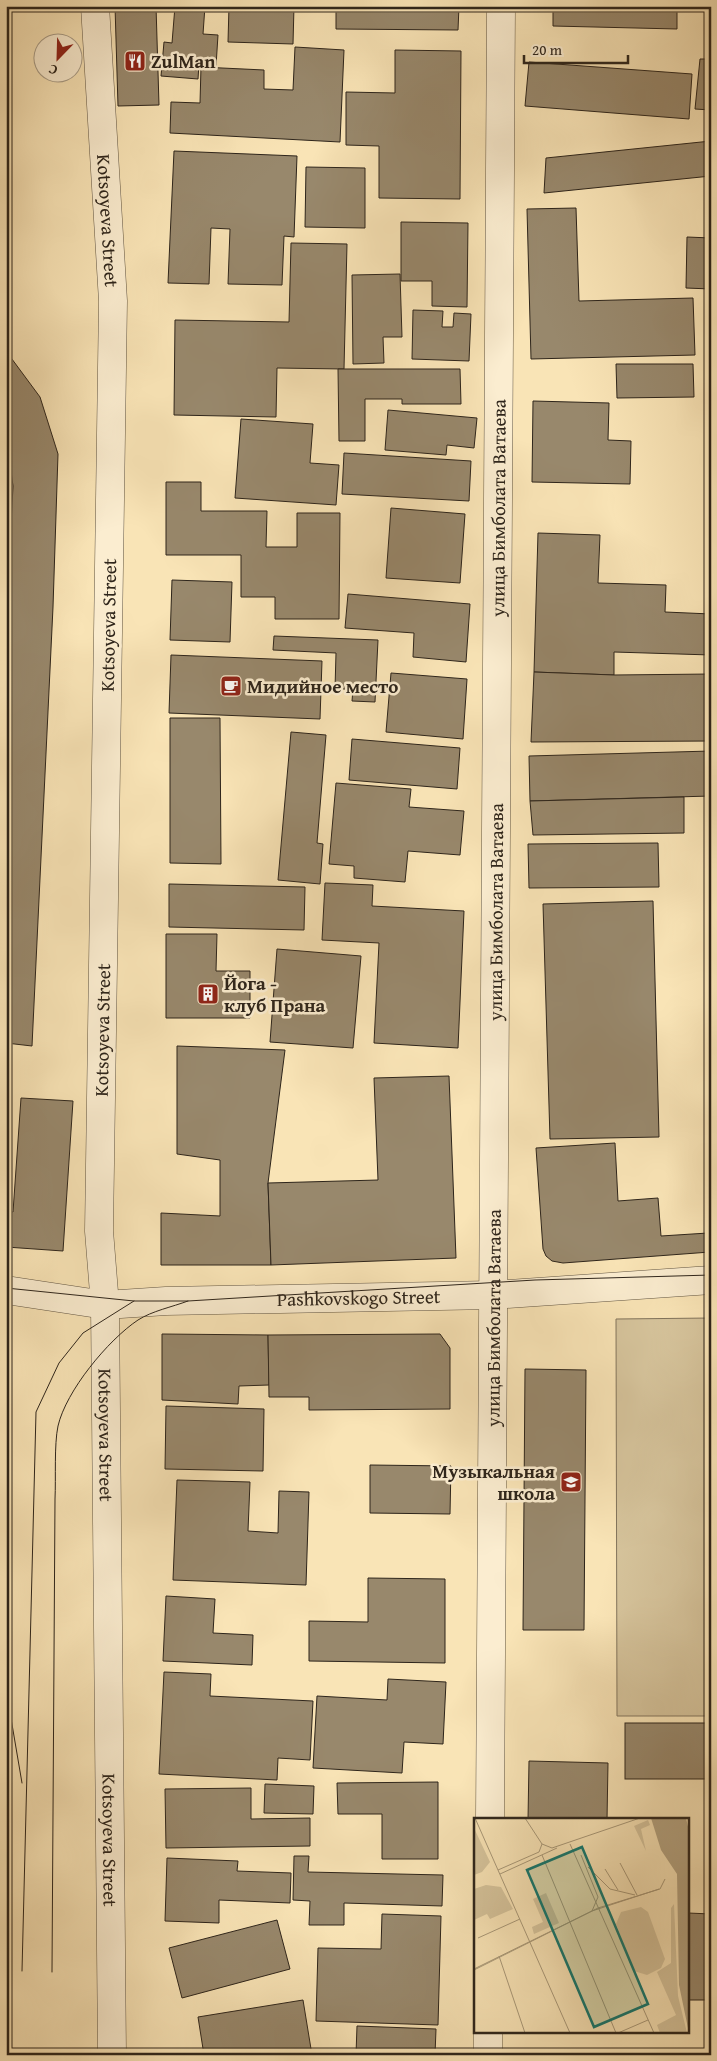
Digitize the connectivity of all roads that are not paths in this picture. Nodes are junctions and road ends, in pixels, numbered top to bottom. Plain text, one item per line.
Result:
1 (95, 6) edge
2 (501, 6) edge
3 (711, 1280) edge
4 (6, 1290) edge
5 (493, 1294) junction
6 (106, 1305) junction
7 (490, 1818) edge
8 (488, 2034) edge
9 (112, 2055) edge
10 (488, 2055) edge

1 - 6 street, Kotsoyeva Street
2 - 5 street, улица Бимболата Ватаева
3 - 5 street, Pashkovskogo Street
4 - 6 street, Pashkovskogo Street
5 - 6 street, Pashkovskogo Street
5 - 7 street, улица Бимболата Ватаева
6 - 9 street, Kotsoyeva Street
8 - 10 street

